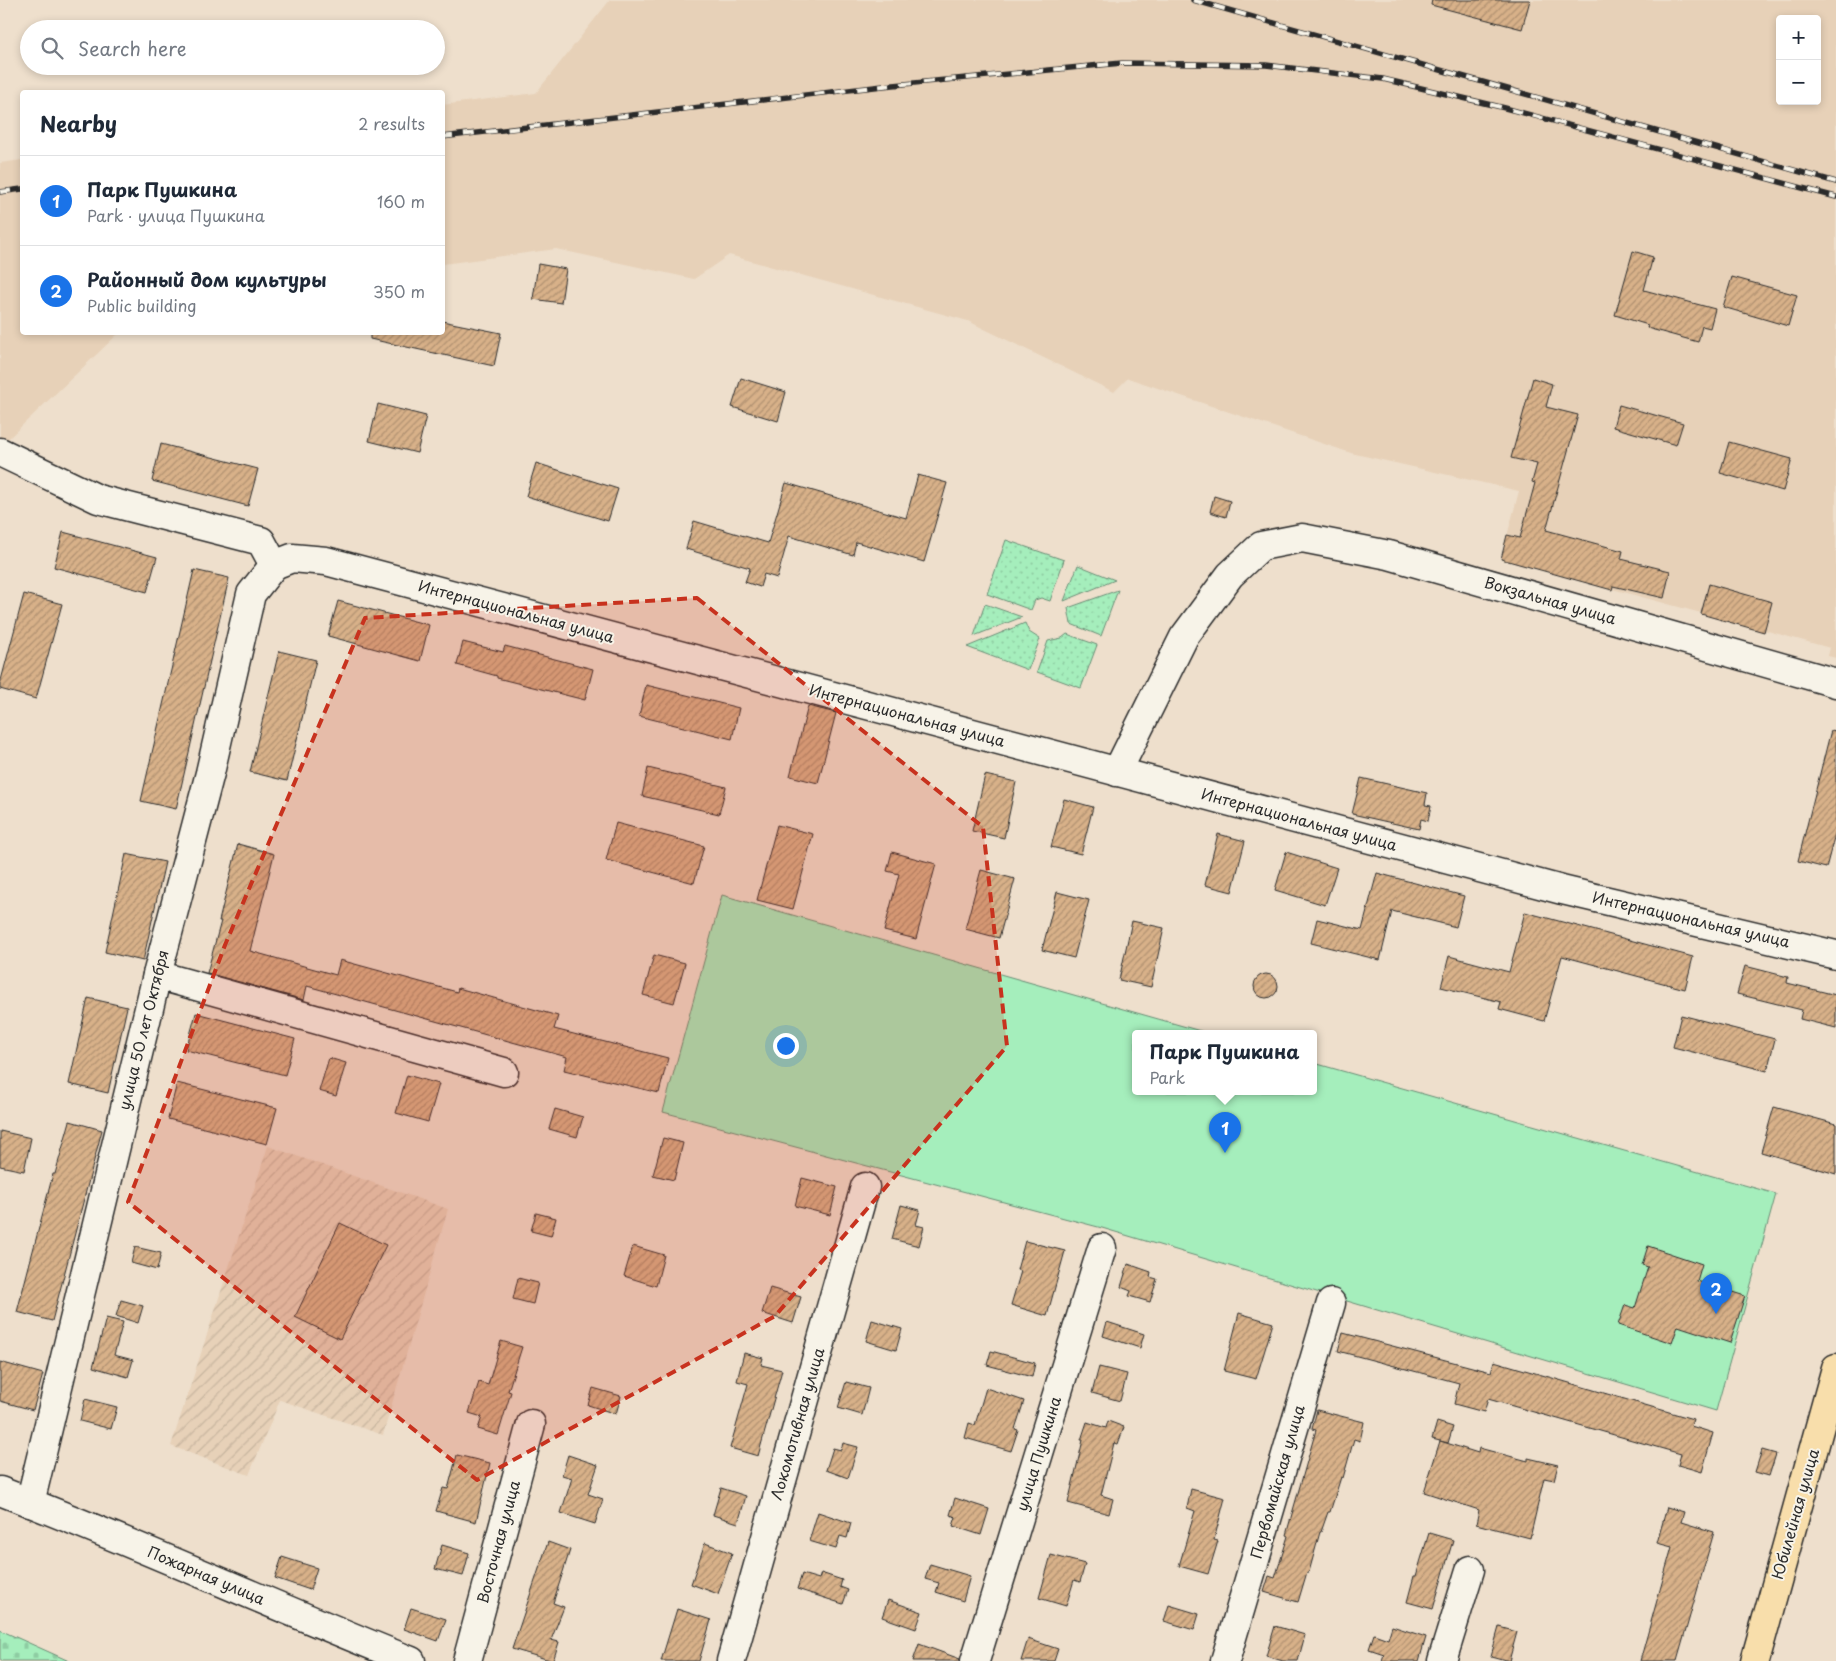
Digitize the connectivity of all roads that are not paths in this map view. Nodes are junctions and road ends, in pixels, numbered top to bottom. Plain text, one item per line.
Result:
1 (0, 452) edge
2 (274, 565) junction
3 (1836, 683) edge
4 (1117, 772) junction
5 (1836, 955) edge
6 (156, 975) junction
7 (504, 1072) dead end
8 (866, 1187) dead end
9 (1102, 1248) dead end
10 (1331, 1302) dead end
11 (1836, 1368) edge
12 (531, 1424) dead end
13 (0, 1491) edge
14 (30, 1503) junction
15 (1470, 1570) dead end
16 (411, 1661) edge
17 (466, 1661) edge
18 (731, 1661) edge
19 (975, 1661) edge
20 (1225, 1661) edge
21 (1442, 1661) edge
22 (1755, 1661) edge

1 - 2 street
2 - 4 street, Интернациональная улица
2 - 6 street, улица 50 лет Октября
3 - 4 street, Вокзальная улица
4 - 5 street, Интернациональная улица
6 - 7 street
6 - 14 street, улица 50 лет Октября
8 - 18 street, Локомотивная улица
9 - 19 street, улица Пушкина
10 - 20 street, Первомайская улица
11 - 22 main road, Юбилейная улица
12 - 17 street, Восточная улица
13 - 14 street, Пожарная улица
14 - 16 street, Пожарная улица
15 - 21 street

